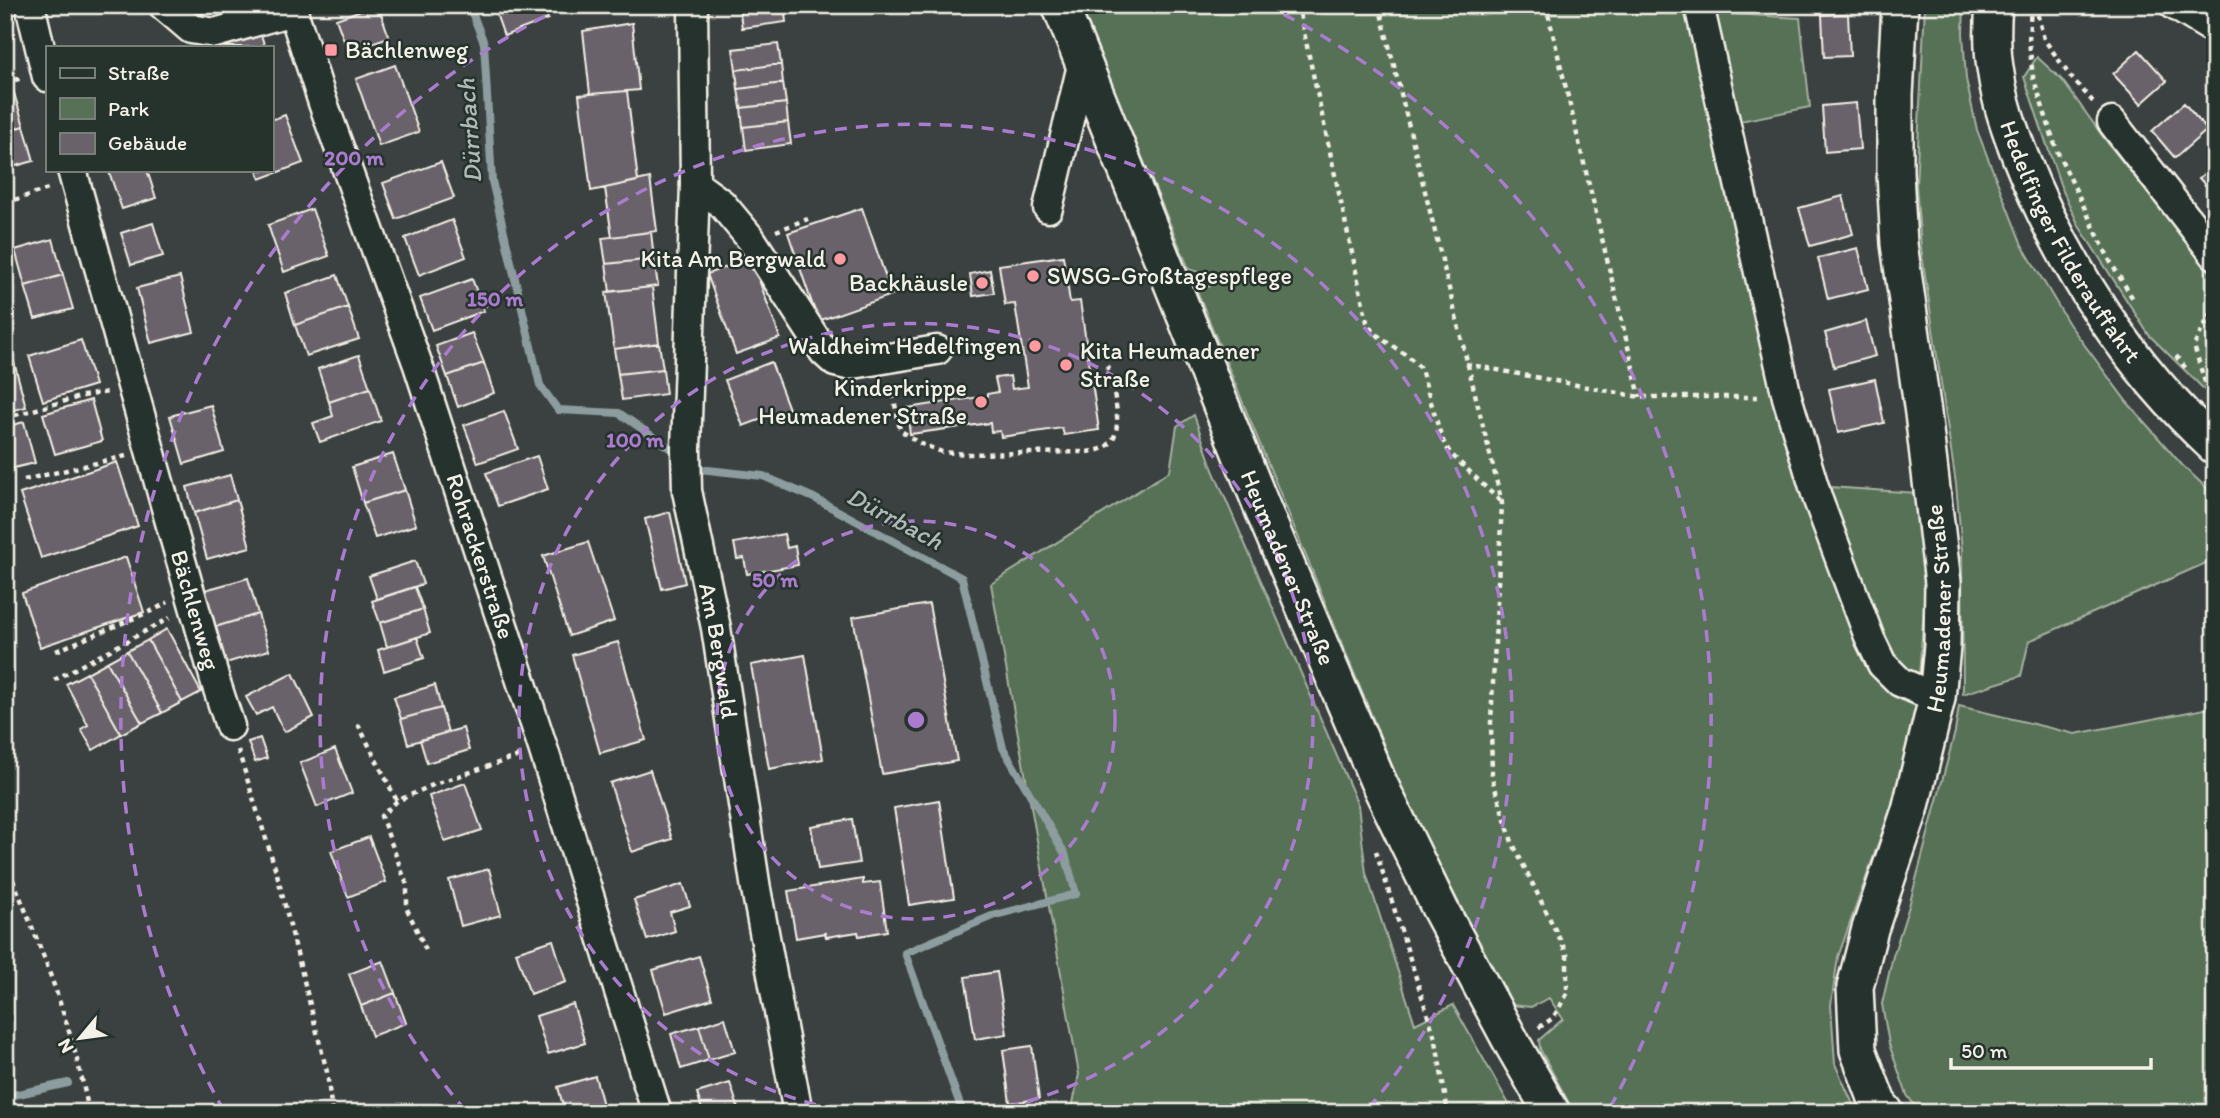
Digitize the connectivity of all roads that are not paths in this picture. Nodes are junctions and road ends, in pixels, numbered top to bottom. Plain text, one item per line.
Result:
1 (30, 5) edge
2 (163, 5) edge
3 (693, 5) edge
4 (1060, 5) edge
5 (1699, 5) edge
6 (1900, 5) edge
7 (1994, 5) edge
8 (2174, 5) edge
9 (292, 8) edge
10 (2215, 30) edge
11 (1083, 61) junction
12 (46, 73) edge
13 (2112, 122) road end
14 (74, 175) edge
15 (695, 184) junction
16 (1048, 208) dead end
17 (2215, 255) edge
18 (937, 349) dead end
19 (2215, 446) edge
20 (1937, 698) junction
21 (230, 726) road end
22 (657, 1113) edge
23 (798, 1113) edge
24 (1552, 1113) edge
25 (1886, 1113) edge

1 - 12 street
2 - 9 street
3 - 15 street, Am Bergwald
4 - 11 main road, Heumadener Straße
5 - 20 street
6 - 20 main road, Heumadener Straße
7 - 19 main road, Hedelfinger Filderauffahrt
8 - 10 street
9 - 22 street, Rohrackerstraße
11 - 16 street
11 - 24 main road, Heumadener Straße
13 - 17 street
14 - 21 street, Bächlenweg
15 - 18 street
15 - 23 street, Am Bergwald
20 - 25 main road, Heumadener Straße

